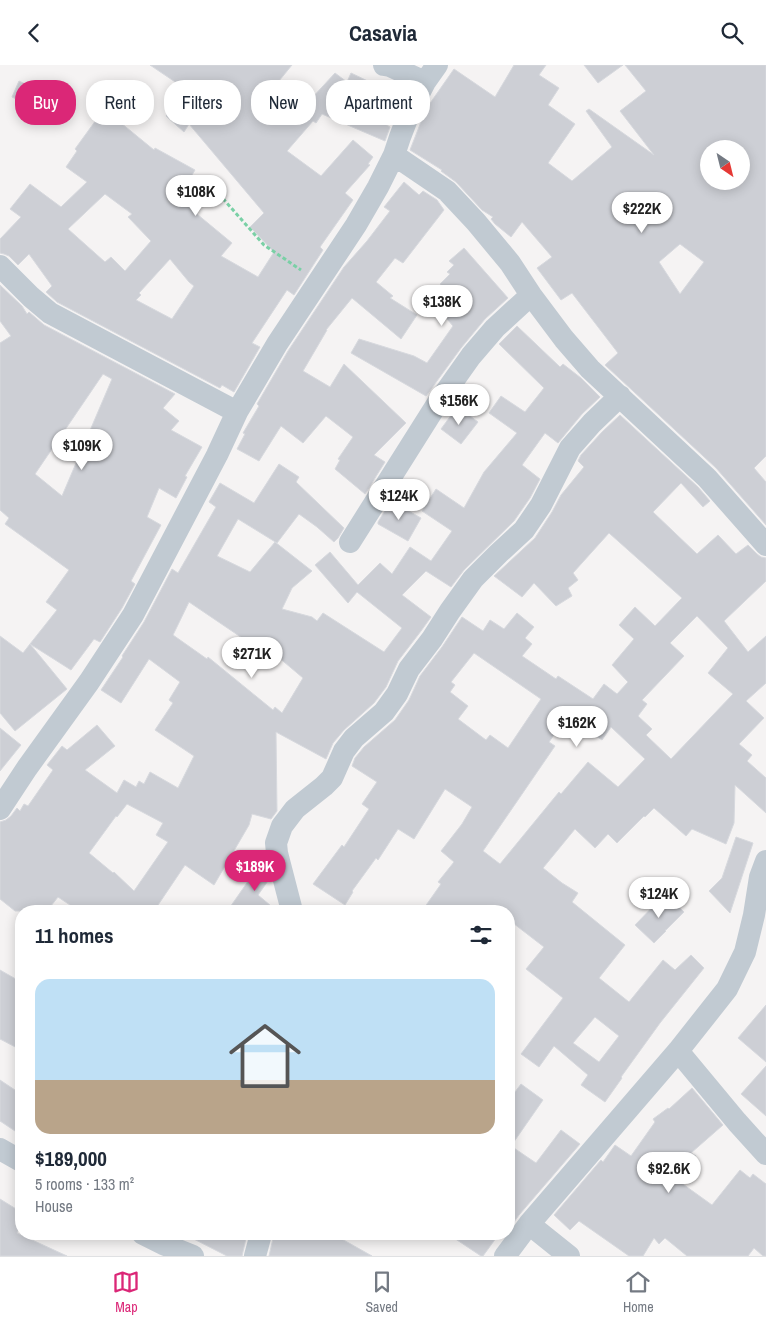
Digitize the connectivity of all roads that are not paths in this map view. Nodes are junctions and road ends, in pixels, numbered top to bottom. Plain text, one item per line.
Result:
1 (384, 65) edge
2 (431, 73) edge
3 (394, 155) junction
4 (0, 266) edge
5 (531, 295) junction
6 (620, 396) junction
7 (237, 412) junction
8 (350, 542) dead end
9 (766, 545) edge
10 (0, 809) edge
11 (766, 861) edge
12 (290, 905) edge
13 (678, 1051) junction
14 (0, 1149) edge
15 (766, 1154) edge
16 (15, 1158) edge
17 (529, 1224) junction
18 (154, 1240) edge
19 (259, 1240) edge
20 (193, 1256) edge
21 (255, 1256) edge
22 (504, 1256) edge
23 (569, 1256) edge

1 - 2 street
2 - 3 street
3 - 5 street
3 - 7 street
4 - 7 street
5 - 6 street
5 - 8 street
6 - 9 street
6 - 12 street
7 - 10 street
11 - 13 street
13 - 15 street
13 - 17 street
14 - 16 street
17 - 22 street
17 - 23 street
18 - 20 street
19 - 21 street

